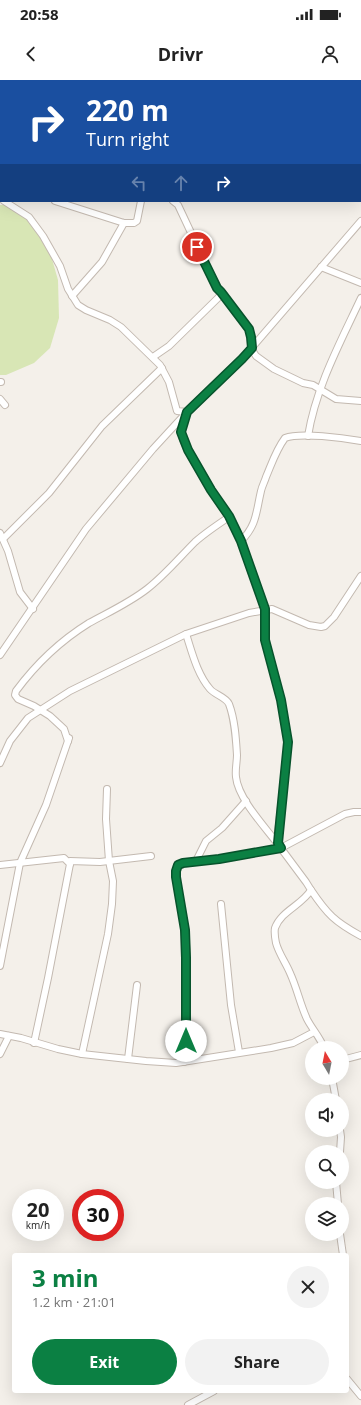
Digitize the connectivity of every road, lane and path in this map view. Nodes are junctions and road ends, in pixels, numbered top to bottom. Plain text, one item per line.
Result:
1 (5, 202) edge
2 (58, 202) edge
3 (141, 202) edge
4 (174, 202) edge
5 (361, 222) edge
6 (124, 223) junction
7 (321, 267) junction
8 (361, 283) edge
9 (221, 292) junction
10 (72, 296) junction
11 (361, 298) edge
12 (252, 348) junction
13 (153, 357) junction
14 (162, 368) junction
15 (320, 388) junction
16 (0, 399) edge
17 (361, 401) edge
18 (5, 405) dead end
19 (187, 412) junction
20 (308, 436) junction
21 (361, 441) edge
22 (229, 516) junction
23 (1, 536) edge
24 (241, 541) junction
25 (361, 576) edge
26 (33, 609) junction
27 (265, 609) junction
28 (186, 634) junction
29 (0, 655) edge
30 (40, 710) junction
31 (0, 763) edge
32 (107, 789) dead end
33 (246, 801) junction
34 (361, 812) edge
35 (279, 845) junction
36 (151, 856) dead end
37 (109, 861) junction
38 (196, 861) junction
39 (20, 863) junction
40 (70, 864) junction
41 (0, 865) edge
42 (311, 890) junction
43 (221, 904) dead end
44 (361, 936) edge
45 (0, 966) edge
46 (137, 985) dead end
47 (314, 1032) junction
48 (0, 1034) edge
49 (8, 1036) junction
50 (321, 1041) edge
51 (34, 1043) junction
52 (239, 1052) junction
53 (0, 1054) edge
54 (82, 1054) junction
55 (361, 1055) edge
56 (349, 1058) edge
57 (128, 1060) junction
58 (184, 1062) junction
59 (341, 1241) edge
60 (344, 1253) edge
61 (349, 1381) edge
62 (210, 1393) edge
63 (361, 1396) edge
64 (188, 1405) edge

1 - 10 street
2 - 6 street
3 - 6 street
4 - 9 street
5 - 7 street
6 - 10 street
7 - 8 street
7 - 12 street
9 - 12 street
9 - 13 street
10 - 13 street
11 - 15 street
12 - 15 street
12 - 19 street
13 - 14 street
14 - 19 street
14 - 23 street
15 - 17 street
15 - 20 street
16 - 18 street
19 - 22 street
19 - 26 street
20 - 21 street
20 - 24 street
22 - 24 street
22 - 30 street
23 - 26 street
24 - 27 street
25 - 27 street
26 - 29 street
27 - 28 street
27 - 35 street
28 - 30 street
28 - 33 street
30 - 31 street
30 - 39 street
32 - 37 street
33 - 35 street
33 - 38 street
34 - 35 street
35 - 38 street
35 - 42 street
36 - 37 street
37 - 40 street
37 - 54 street
38 - 58 street
39 - 40 street
39 - 41 street
39 - 45 street
40 - 51 street
42 - 44 street
42 - 47 street
43 - 52 street
46 - 57 street
47 - 50 street
47 - 52 street
48 - 49 street
49 - 51 street
49 - 53 street
51 - 54 street
52 - 58 street
54 - 57 street
55 - 56 street
57 - 58 street
59 - 60 street
61 - 63 street
62 - 64 street

